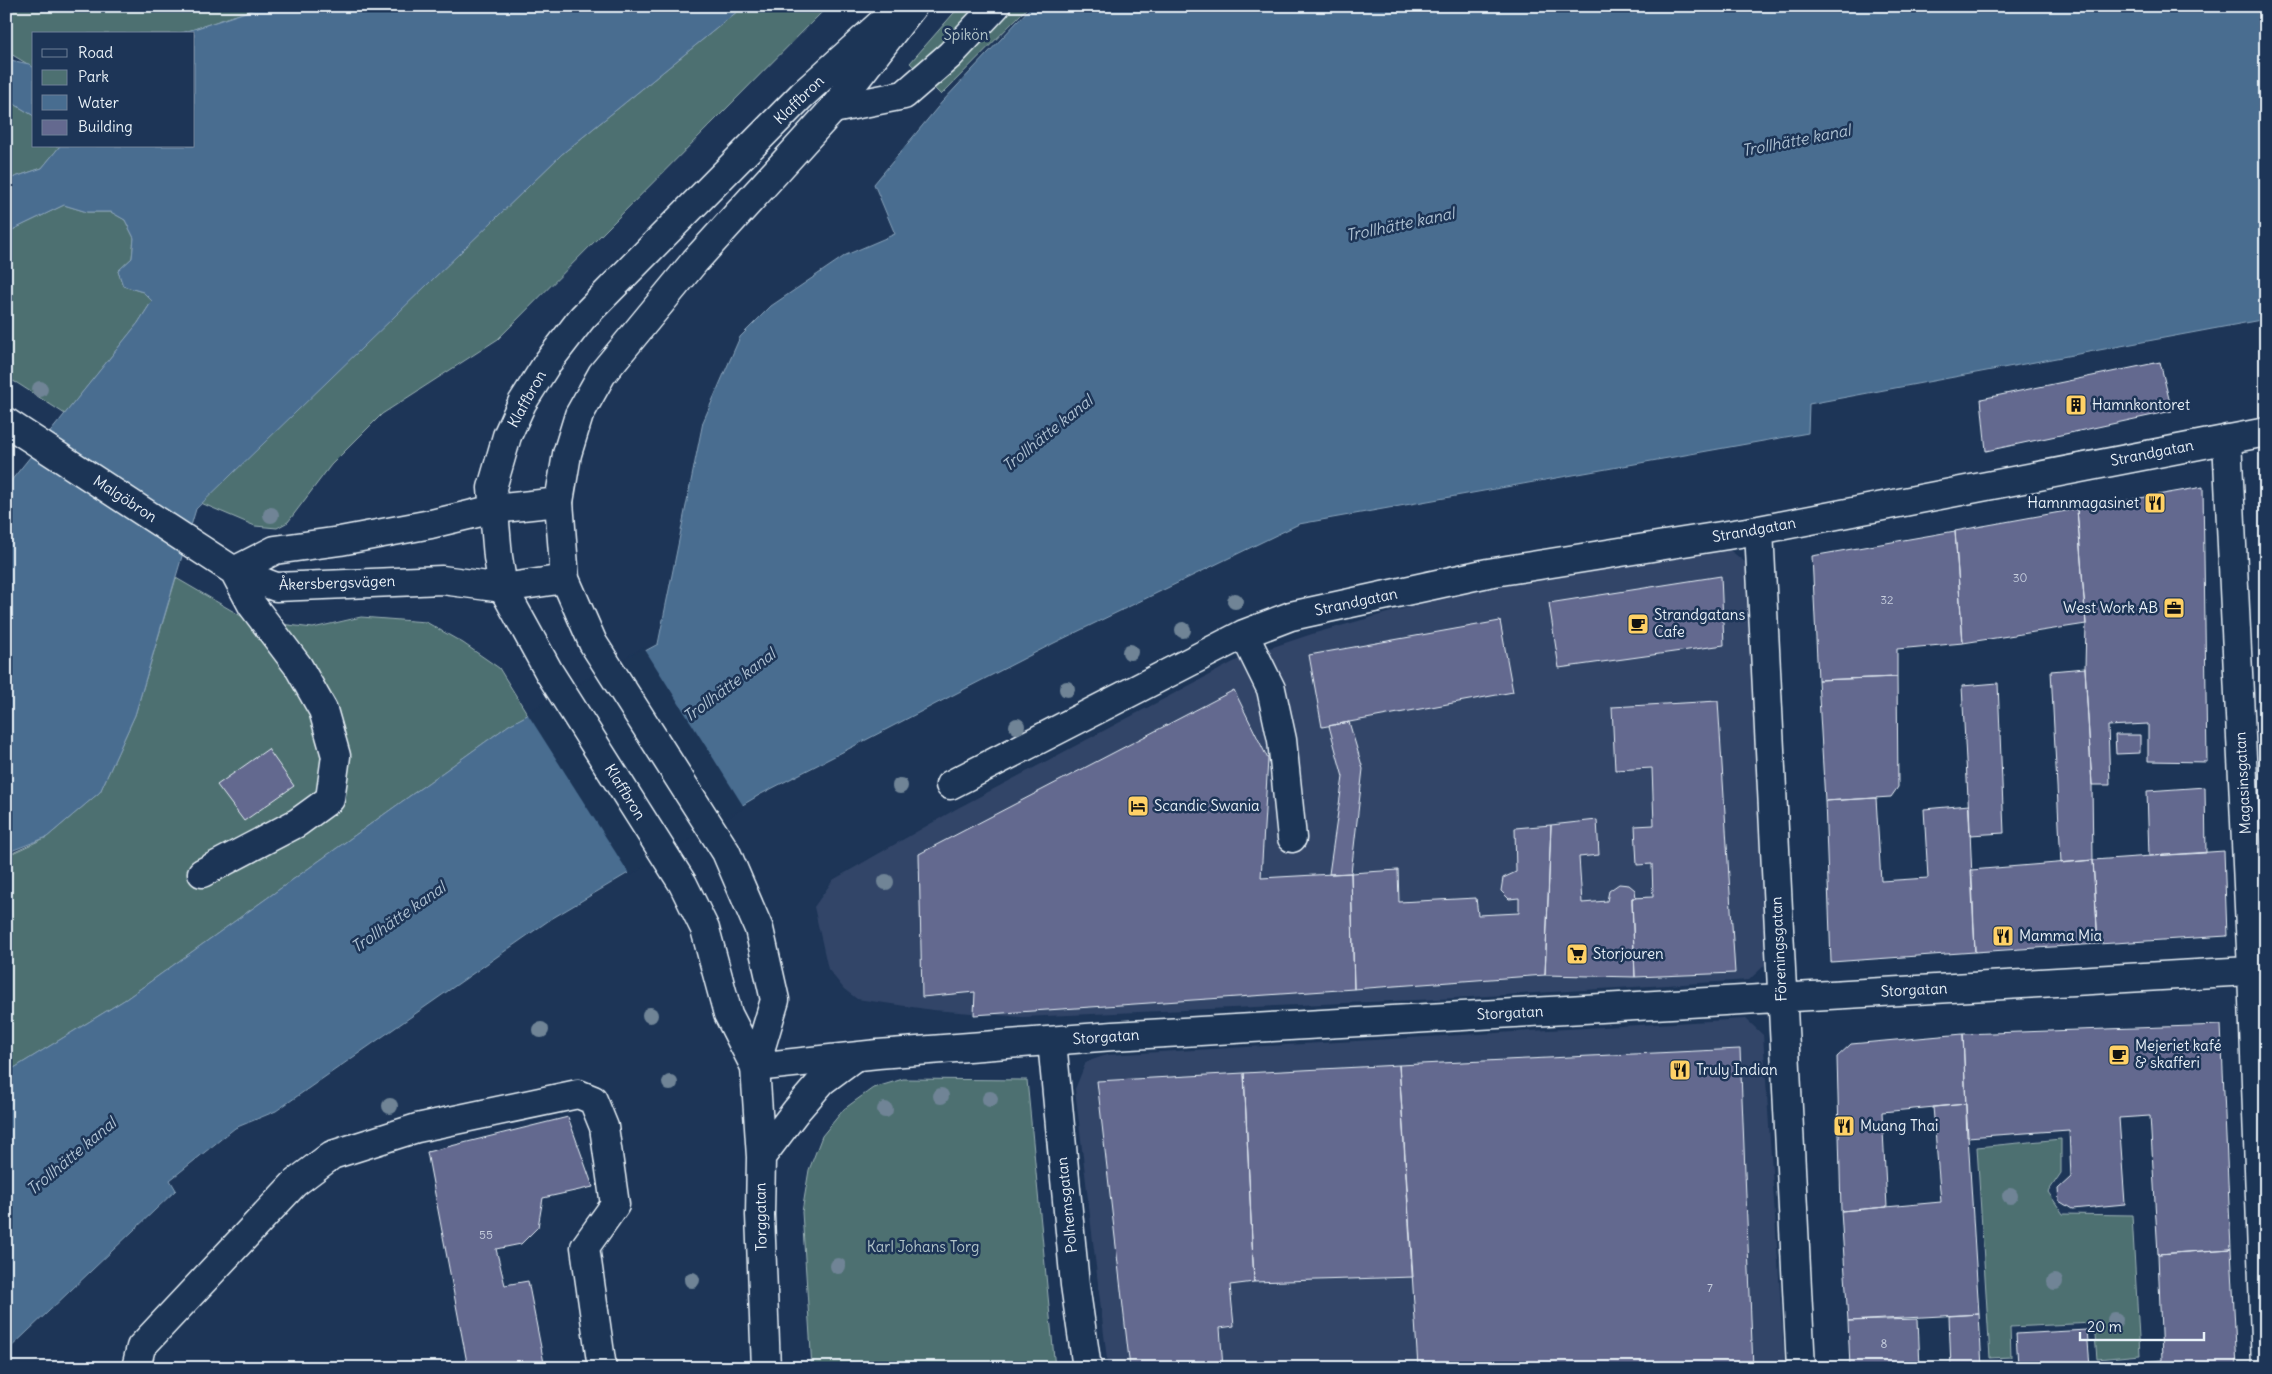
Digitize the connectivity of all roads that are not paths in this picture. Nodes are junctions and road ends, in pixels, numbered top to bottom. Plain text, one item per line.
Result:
1 (900, 6) edge
2 (912, 6) edge
3 (996, 6) edge
4 (833, 109) junction
5 (10, 424) edge
6 (2266, 432) edge
7 (2227, 439) junction
8 (559, 502) junction
9 (494, 509) junction
10 (1759, 530) junction
11 (234, 571) junction
12 (565, 579) junction
13 (503, 588) junction
14 (1244, 634) junction
15 (950, 785) dead end
16 (1292, 838) dead end
17 (726, 852) joint
18 (202, 873) dead end
19 (683, 884) joint
20 (2259, 970) edge
21 (1782, 998) junction
22 (1052, 1041) junction
23 (865, 1056) junction
24 (755, 1067) junction
25 (761, 1157) junction
26 (136, 1368) edge
27 (602, 1368) edge
28 (766, 1368) edge
29 (1086, 1368) edge
30 (1801, 1368) edge
31 (2266, 1368) edge

1 - 9 street, Klaffbron
2 - 4 street, Klaffbron
3 - 4 street
4 - 8 street, Klaffbron
5 - 11 street, Malgöbron
6 - 7 street, Strandgatan
7 - 10 street, Strandgatan
7 - 20 street, Magasinsgatan
8 - 9 street
8 - 12 street, Klaffbron
9 - 11 street
9 - 13 street, Klaffbron
10 - 14 street, Strandgatan
10 - 21 street, Föreningsgatan
11 - 13 street, Åkersbergsvägen
11 - 18 street
12 - 13 street, Åkersbergsvägen
12 - 17 street, Klaffbron
13 - 19 street, Klaffbron
14 - 15 street, Strandgatan
14 - 16 street
17 - 24 street, Torggatan
19 - 24 street, Torggatan
20 - 21 street, Storgatan
20 - 31 street, Magasinsgatan
21 - 22 street, Storgatan
21 - 30 street, Föreningsgatan
22 - 23 street, Storgatan
22 - 29 street, Polhemsgatan
23 - 24 street, Storgatan
23 - 25 street
24 - 25 street, Torggatan
25 - 28 street, Torggatan
26 - 27 street

